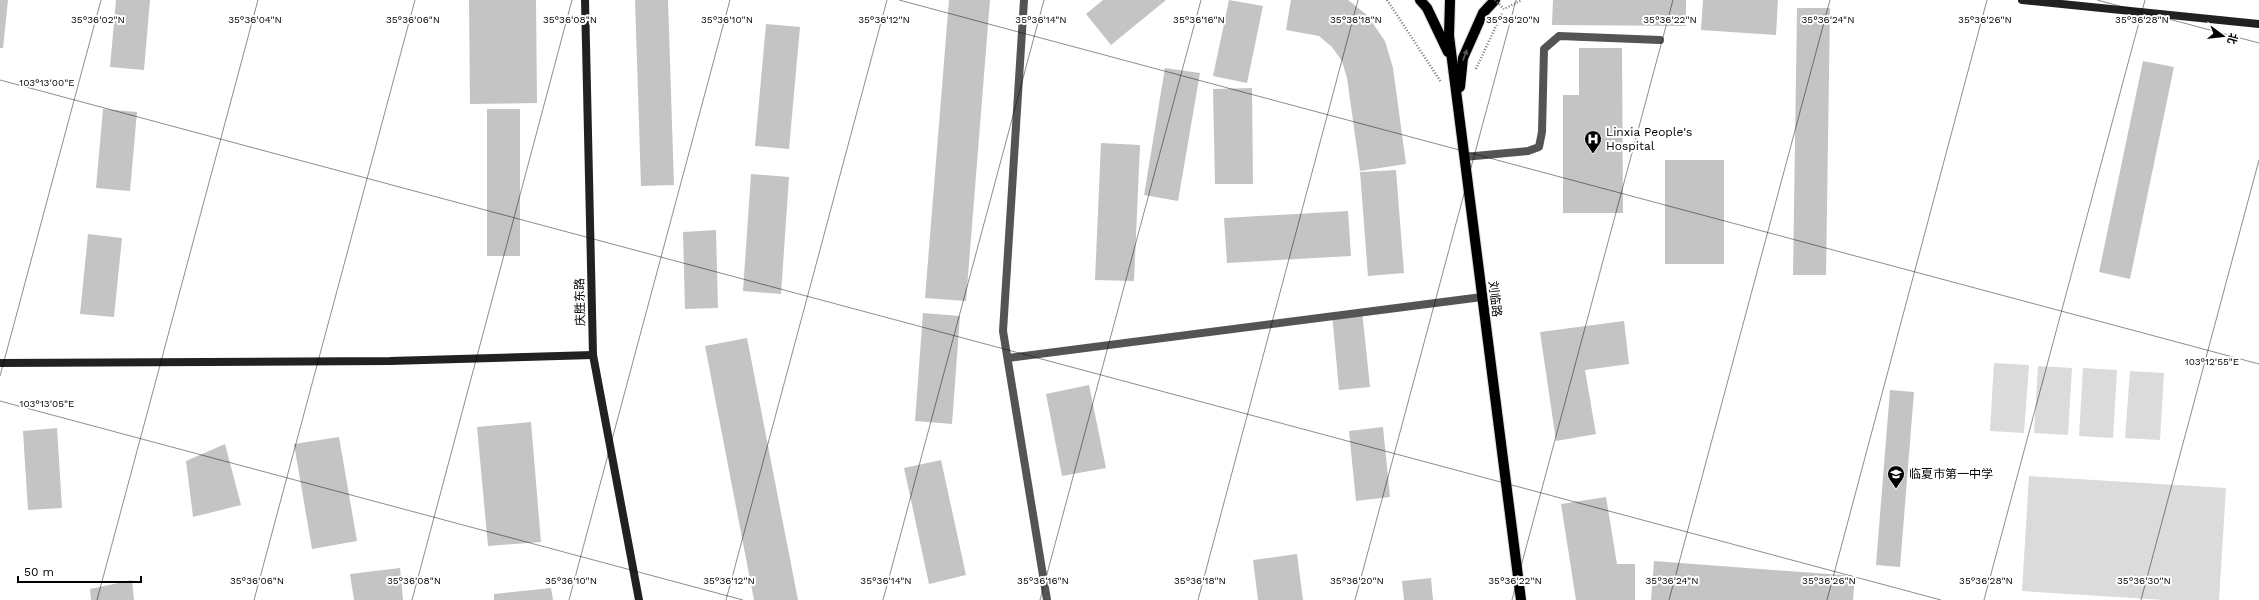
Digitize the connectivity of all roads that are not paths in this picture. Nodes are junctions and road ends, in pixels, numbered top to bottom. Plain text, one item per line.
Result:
1 (585, 0) edge
2 (1024, 0) edge
3 (1420, 0) edge
4 (1450, 0) edge
5 (1495, 0) edge
6 (2022, 0) edge
7 (2259, 24) edge
8 (1660, 40) dead end
9 (1458, 107) junction
10 (1464, 157) junction
11 (1482, 297) junction
12 (593, 355) junction
13 (1008, 358) junction
14 (0, 364) edge
15 (639, 600) edge
16 (1047, 600) edge
17 (1521, 600) edge

1 - 12 main road, 庆胜东路
2 - 13 street
3 - 9 main road
4 - 9 main road, 刘临路
9 -> 5 main road
6 - 7 main road
8 - 10 street
9 - 10 main road, 刘临路
10 - 11 main road, 刘临路
11 - 13 street
11 - 17 main road, 刘临路
12 - 14 main road
12 - 15 main road, 庆胜东路
13 - 16 street

